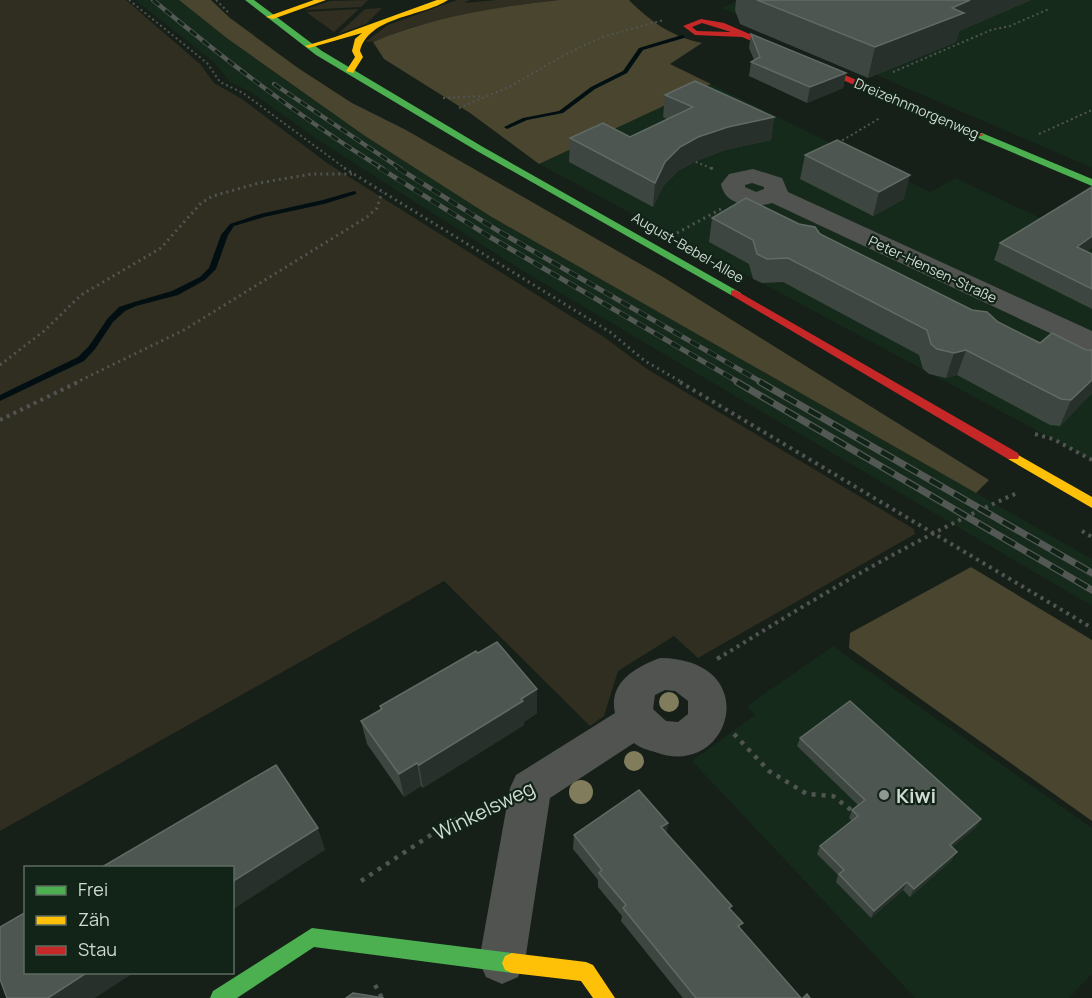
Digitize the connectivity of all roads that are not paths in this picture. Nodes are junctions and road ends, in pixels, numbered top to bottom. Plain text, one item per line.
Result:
1 (249, 0) edge
2 (322, 0) edge
3 (444, 0) edge
4 (270, 17) junction
5 (379, 24) junction
6 (741, 35) dead end
7 (309, 46) junction
8 (350, 71) junction
9 (1092, 183) edge
10 (744, 196) edge
11 (1092, 342) edge
12 (1092, 503) edge
13 (636, 720) junction
14 (502, 961) junction
15 (220, 998) edge
16 (605, 998) edge

1 - 4 main road, August-Bebel-Allee
2 - 4 main road
3 - 5 main road
4 - 7 main road, August-Bebel-Allee
5 - 7 main road
5 - 8 main road
6 - 9 main road, Dreizehnmorgenweg
7 - 8 main road, August-Bebel-Allee
8 - 12 main road, August-Bebel-Allee
10 - 11 street, Peter-Hensen-Straße
13 - 13 street
13 - 14 street, Winkelsweg
14 - 15 main road
14 - 16 main road

